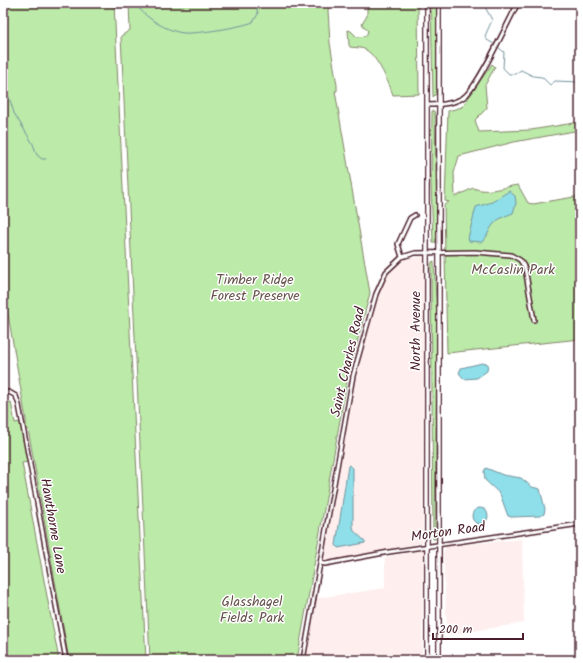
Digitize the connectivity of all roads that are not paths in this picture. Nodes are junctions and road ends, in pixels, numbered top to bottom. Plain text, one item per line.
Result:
1 (427, 3) edge
2 (439, 3) edge
3 (518, 3) edge
4 (428, 105) junction
5 (439, 105) junction
6 (415, 215) dead end
7 (428, 252) junction
8 (439, 252) junction
9 (402, 257) junction
10 (534, 320) dead end
11 (3, 393) edge
12 (580, 524) edge
13 (439, 545) junction
14 (428, 547) junction
15 (320, 563) junction
16 (66, 660) edge
17 (303, 660) edge
18 (427, 660) edge
19 (439, 660) edge

1 - 4 main road, North Avenue
2 - 5 main road, North Avenue
3 - 5 street
4 - 5 street
4 - 7 main road, North Avenue
5 - 8 main road, North Avenue
6 - 9 street
7 - 8 street
7 - 9 street
7 - 14 main road, North Avenue
8 - 10 street
8 - 13 main road, North Avenue
9 - 15 street, Saint Charles Road
11 - 16 street, Hawthorne Lane
12 - 13 street, Morton Road
13 - 14 street, Morton Road
13 - 19 main road, North Avenue
14 - 15 street, Morton Road
14 - 18 main road, North Avenue
15 - 17 street, Saint Charles Road

